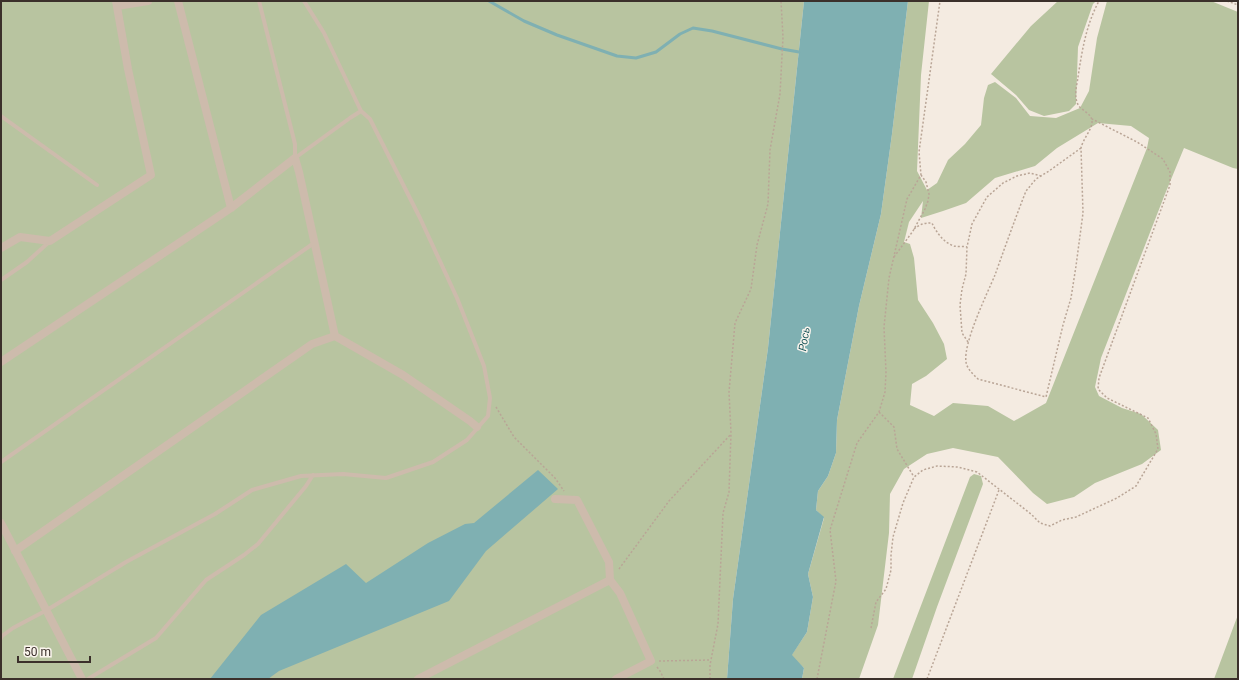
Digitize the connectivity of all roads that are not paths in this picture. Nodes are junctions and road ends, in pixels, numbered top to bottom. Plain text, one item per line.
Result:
1 (148, 1) edge
2 (178, 1) edge
3 (258, 1) edge
4 (304, 1) edge
5 (117, 3) edge
6 (361, 111) junction
7 (1, 116) edge
8 (296, 158) junction
9 (97, 185) dead end
10 (231, 208) junction
11 (50, 241) junction
12 (315, 243) junction
13 (1, 248) edge
14 (1, 280) edge
15 (335, 336) junction
16 (1, 362) edge
17 (477, 427) junction
18 (1, 462) edge
19 (313, 475) junction
20 (555, 499) dead end
21 (1, 523) edge
22 (15, 552) junction
23 (610, 580) junction
24 (47, 610) junction
25 (1, 638) edge
26 (82, 679) edge
27 (88, 679) edge
28 (418, 679) edge
29 (616, 679) edge

1 - 5 street
2 - 10 street
3 - 8 lane
4 - 6 lane
5 - 11 street
6 - 8 lane
6 - 17 lane
7 - 9 lane
8 - 10 street
8 - 12 street
10 - 16 street
11 - 13 street
11 - 14 lane
12 - 15 street
12 - 18 lane
15 - 17 street
15 - 22 street
17 - 19 lane
19 - 24 lane
19 - 27 lane
20 - 23 street
21 - 22 street
22 - 24 street
23 - 28 street
23 - 29 street
24 - 25 lane
24 - 26 street

